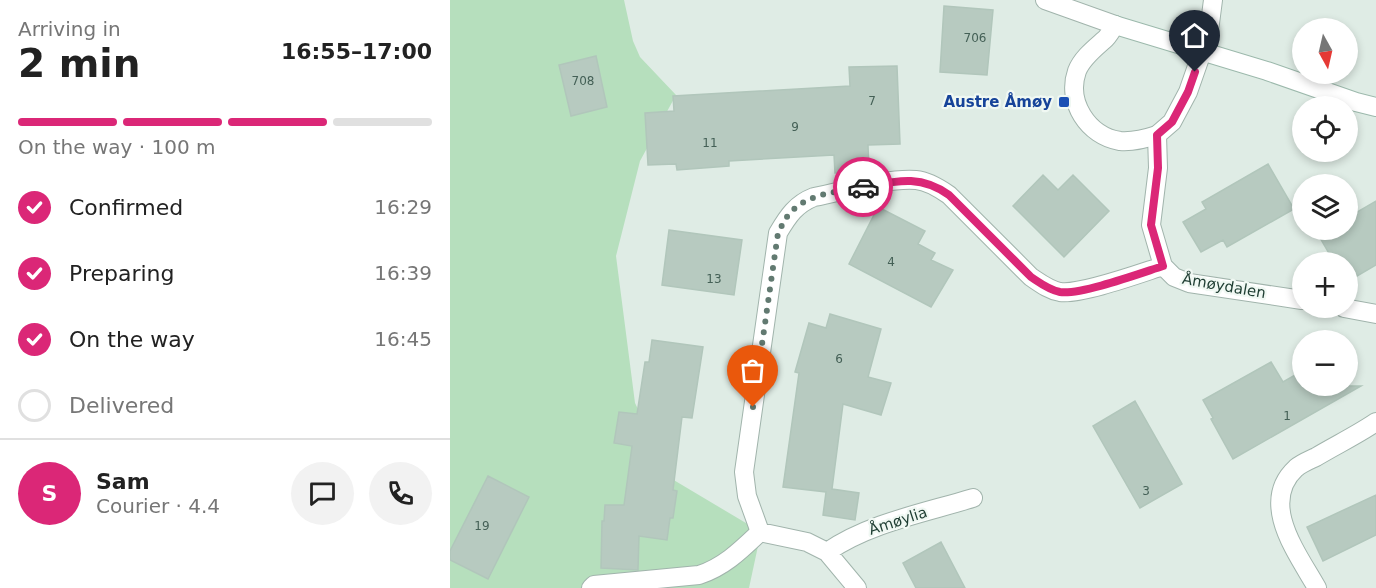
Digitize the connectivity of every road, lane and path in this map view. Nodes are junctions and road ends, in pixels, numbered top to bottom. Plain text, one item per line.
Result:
1 (1045, 0) edge
2 (1213, 0) edge
3 (1115, 25) junction
4 (1202, 52) junction
5 (1376, 107) edge
6 (1157, 135) junction
7 (1163, 266) junction
8 (1292, 298) edge
9 (1358, 311) edge
10 (1376, 314) edge
11 (1376, 422) edge
12 (973, 498) dead end
13 (760, 532) junction
14 (827, 552) junction
15 (591, 588) edge
16 (857, 588) edge
17 (1317, 588) edge

1 - 3 street
2 - 4 street
3 - 4 street
3 - 6 street
4 - 5 street
4 - 6 street
6 - 7 street, Åmøydalen
7 - 8 street, Åmøydalen
7 - 13 street
9 - 10 street
11 - 17 street
12 - 14 street, Åmøylia
13 - 14 street
13 - 15 street
14 - 16 street

